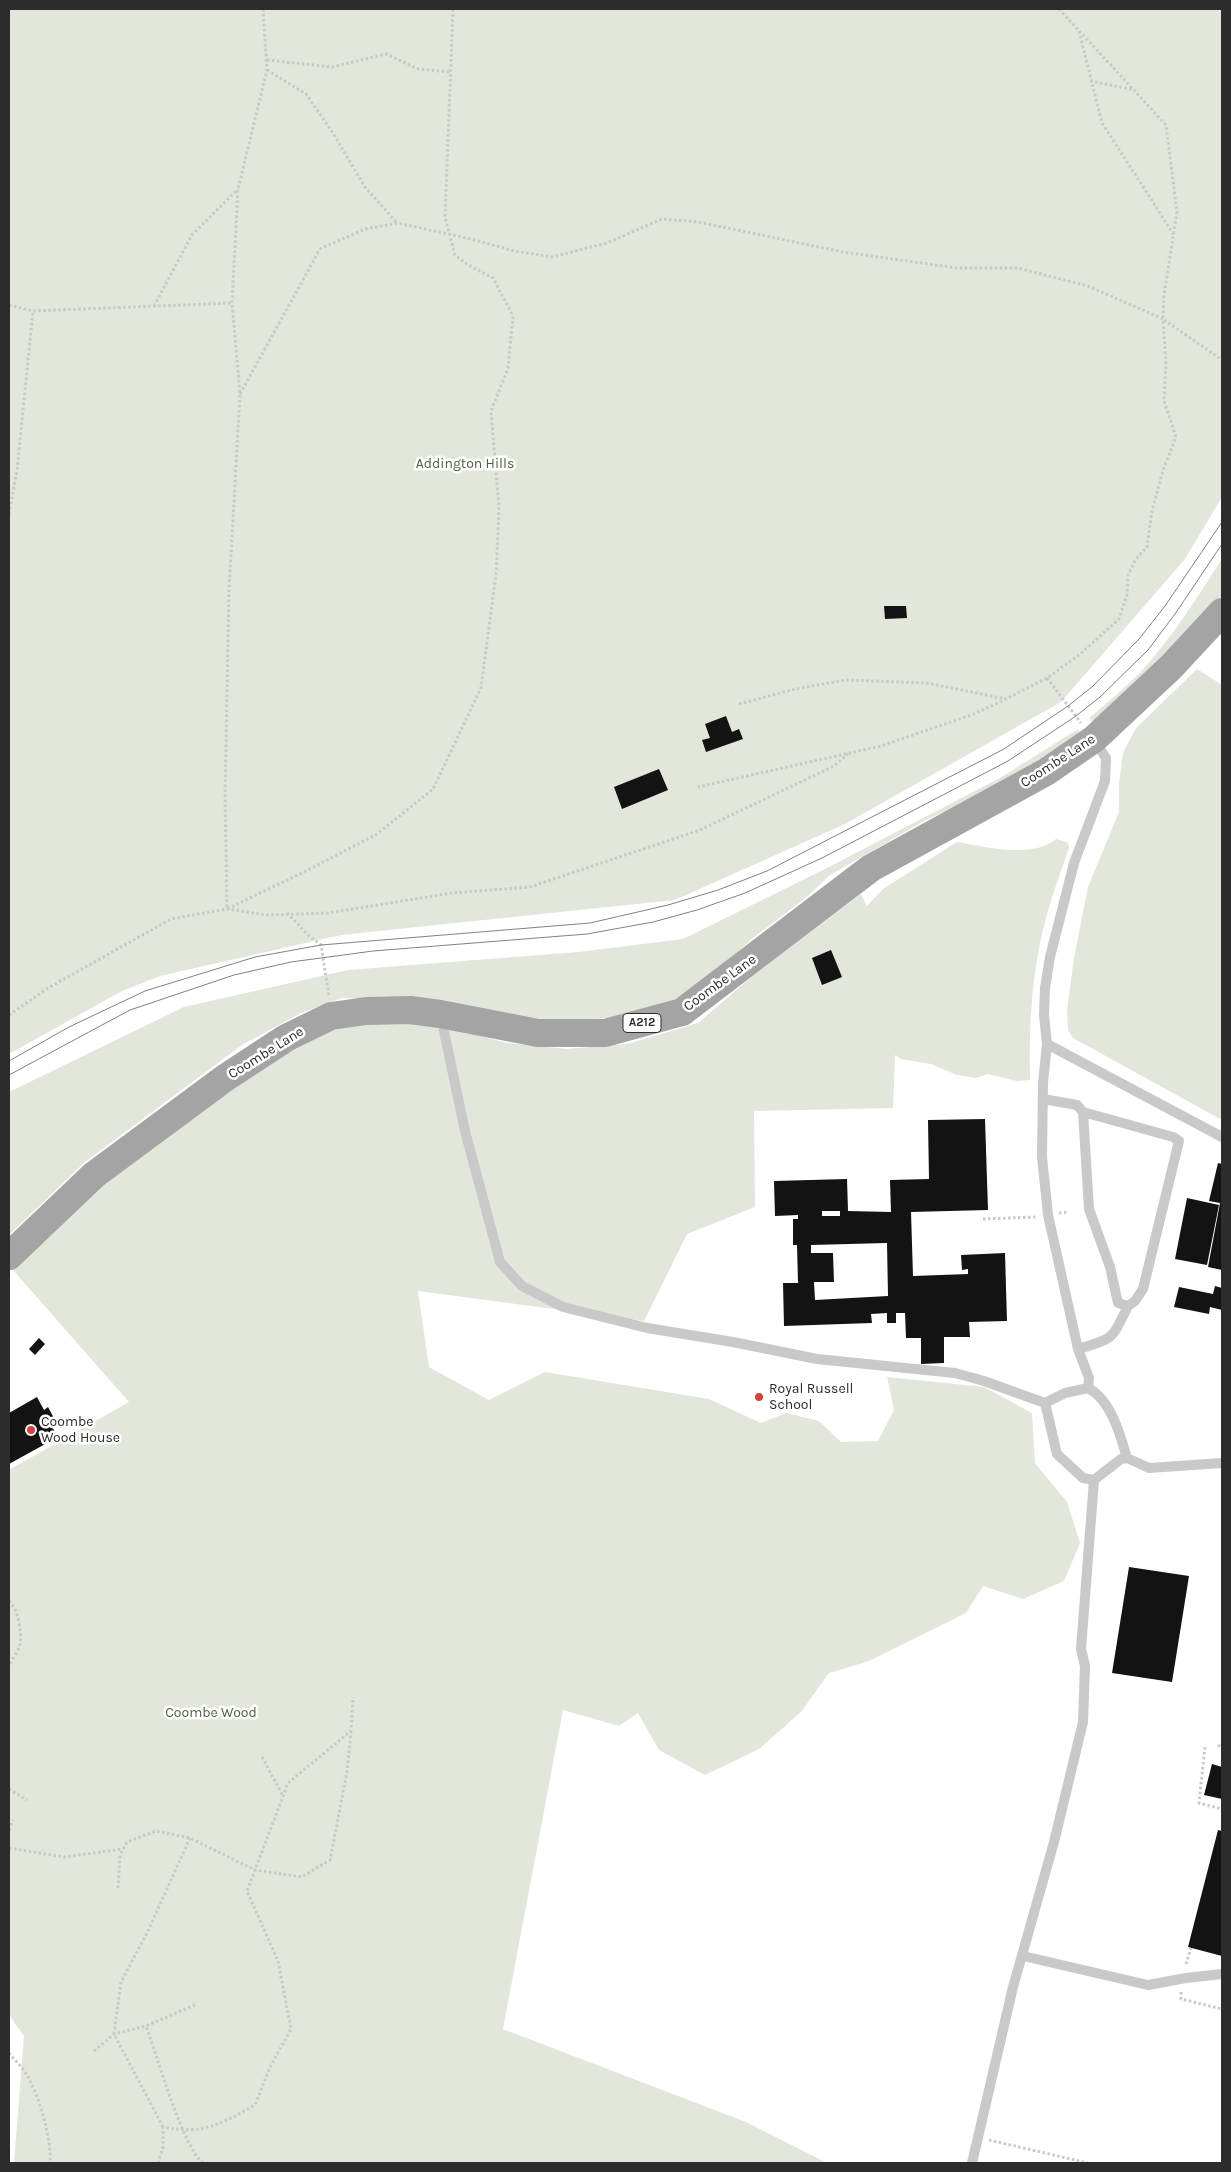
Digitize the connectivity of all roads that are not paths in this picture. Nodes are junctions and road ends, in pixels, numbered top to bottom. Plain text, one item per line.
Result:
1 (1222, 612) edge
2 (1094, 739) junction
3 (440, 1014) junction
4 (1047, 1044) junction
5 (1043, 1099) junction
6 (1083, 1112) junction
7 (1222, 1137) edge
8 (9, 1256) edge
9 (1128, 1306) junction
10 (1078, 1349) junction
11 (1088, 1388) junction
12 (1045, 1403) junction
13 (1127, 1458) junction
14 (1222, 1463) edge
15 (1094, 1480) junction
16 (1023, 1956) junction
17 (1222, 1974) edge
18 (972, 2163) edge

1 - 2 main road, Coombe Lane / A212
2 - 3 main road, Coombe Lane / A212
2 - 4 lane
3 - 8 main road, Coombe Lane / A212
3 - 12 lane
4 - 5 lane
4 - 7 lane
5 - 6 lane
5 - 10 lane
6 - 9 lane
6 - 9 lane
9 - 10 lane
10 - 11 lane
11 - 12 lane
11 - 13 lane
12 - 15 lane
13 - 14 lane
13 - 15 lane
15 - 16 lane
16 - 17 lane
16 - 18 lane

